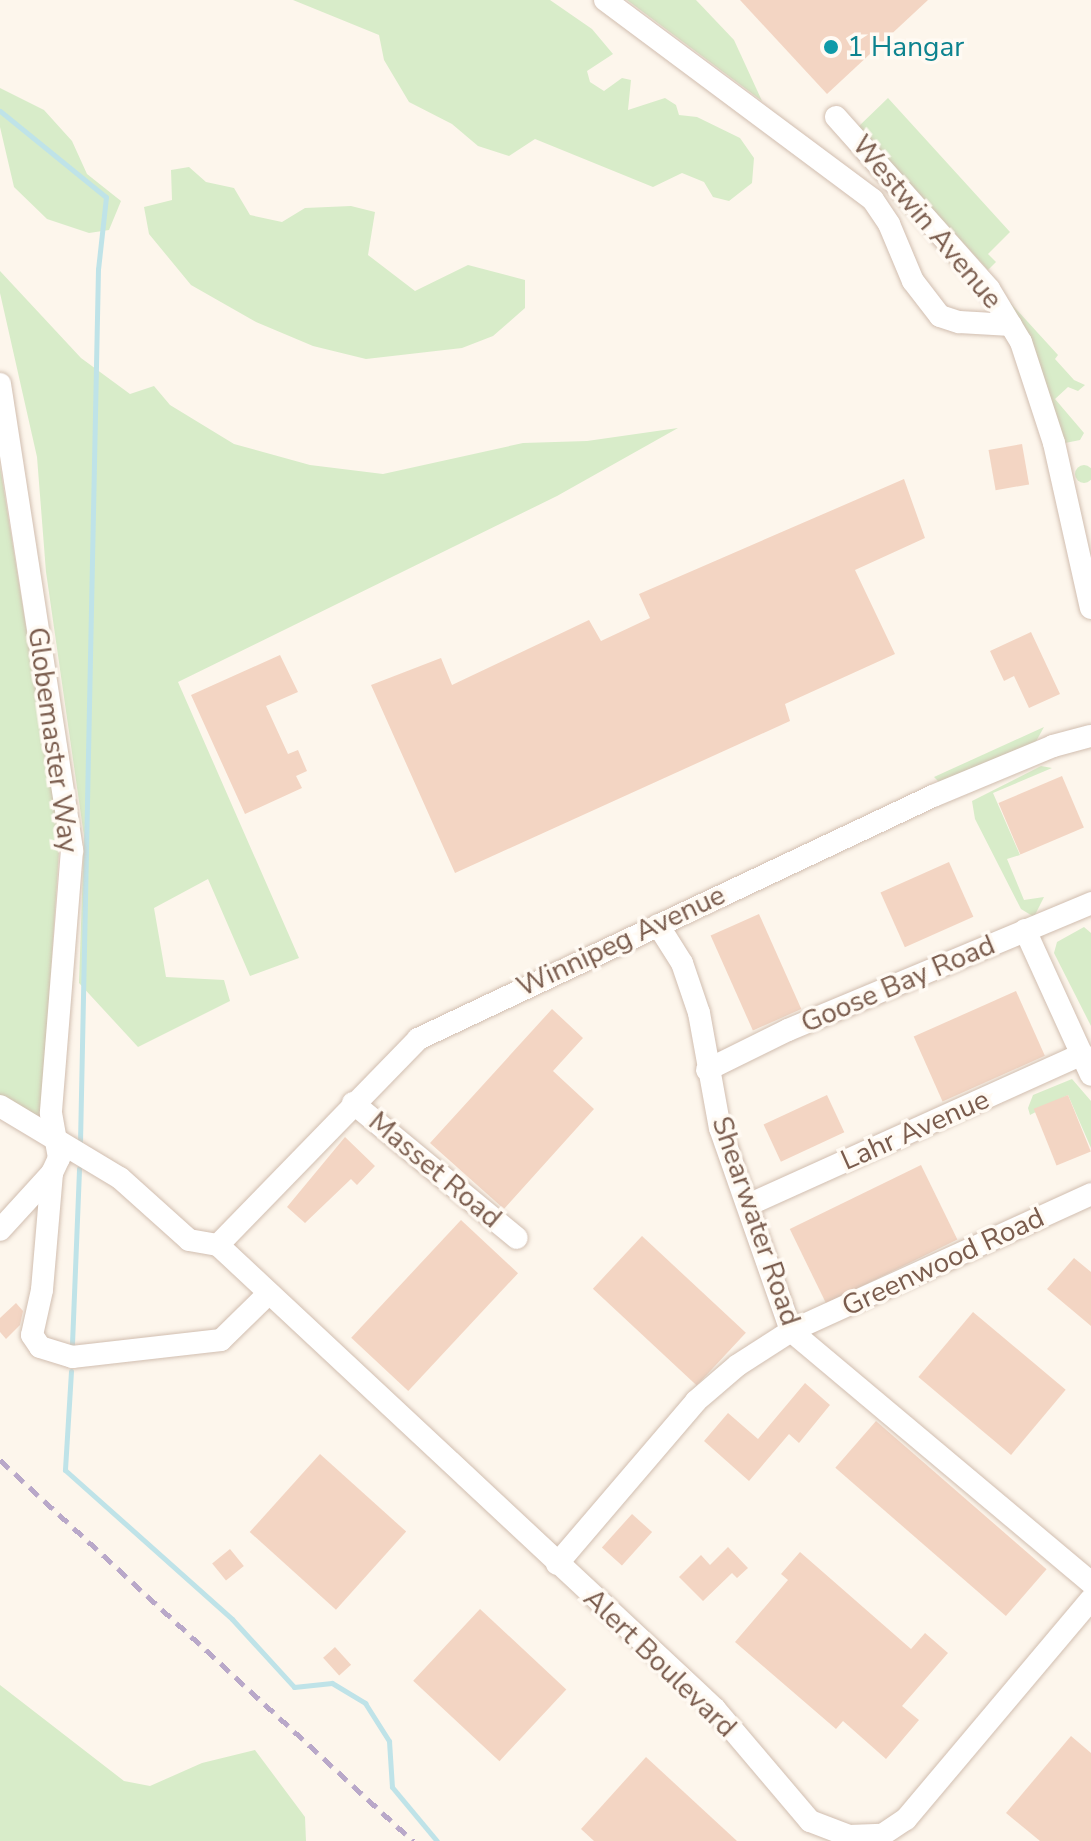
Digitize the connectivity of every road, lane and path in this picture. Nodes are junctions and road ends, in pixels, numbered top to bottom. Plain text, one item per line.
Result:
1 (605, 0) edge
2 (836, 117) dead end
3 (1011, 325) junction
4 (0, 384) edge
5 (1091, 608) edge
6 (1091, 736) edge
7 (1091, 903) edge
8 (658, 925) junction
9 (1025, 930) junction
10 (1082, 1054) junction
11 (707, 1070) junction
12 (1091, 1075) edge
13 (353, 1103) junction
14 (0, 1106) edge
15 (59, 1145) junction
16 (52, 1173) junction
17 (1091, 1194) edge
18 (748, 1205) junction
19 (0, 1230) edge
20 (517, 1238) dead end
21 (218, 1245) junction
22 (269, 1293) junction
23 (791, 1331) junction
24 (557, 1564) junction
25 (1091, 1583) edge
26 (1091, 1599) edge

1 - 3 street
2 - 3 street, Westwin Avenue
3 - 5 street, Westwin Avenue
4 - 15 street, Globemaster Way
6 - 8 street, Winnipeg Avenue
7 - 9 street, Goose Bay Road
8 - 11 street, Shearwater Road
8 - 13 street, Winnipeg Avenue
9 - 10 street
9 - 11 street, Goose Bay Road
10 - 12 street
10 - 18 street, Lahr Avenue
11 - 18 street, Shearwater Road
13 - 20 street, Masset Road
13 - 21 street, Winnipeg Avenue
14 - 15 street
15 - 16 street
15 - 21 street
16 - 19 street
16 - 22 street
17 - 23 street, Greenwood Road
18 - 23 street, Shearwater Road
21 - 22 street, Alert Boulevard
22 - 24 street, Alert Boulevard
23 - 24 street, Greenwood Road
23 - 25 street, Shearwater Road
24 - 26 street, Alert Boulevard

